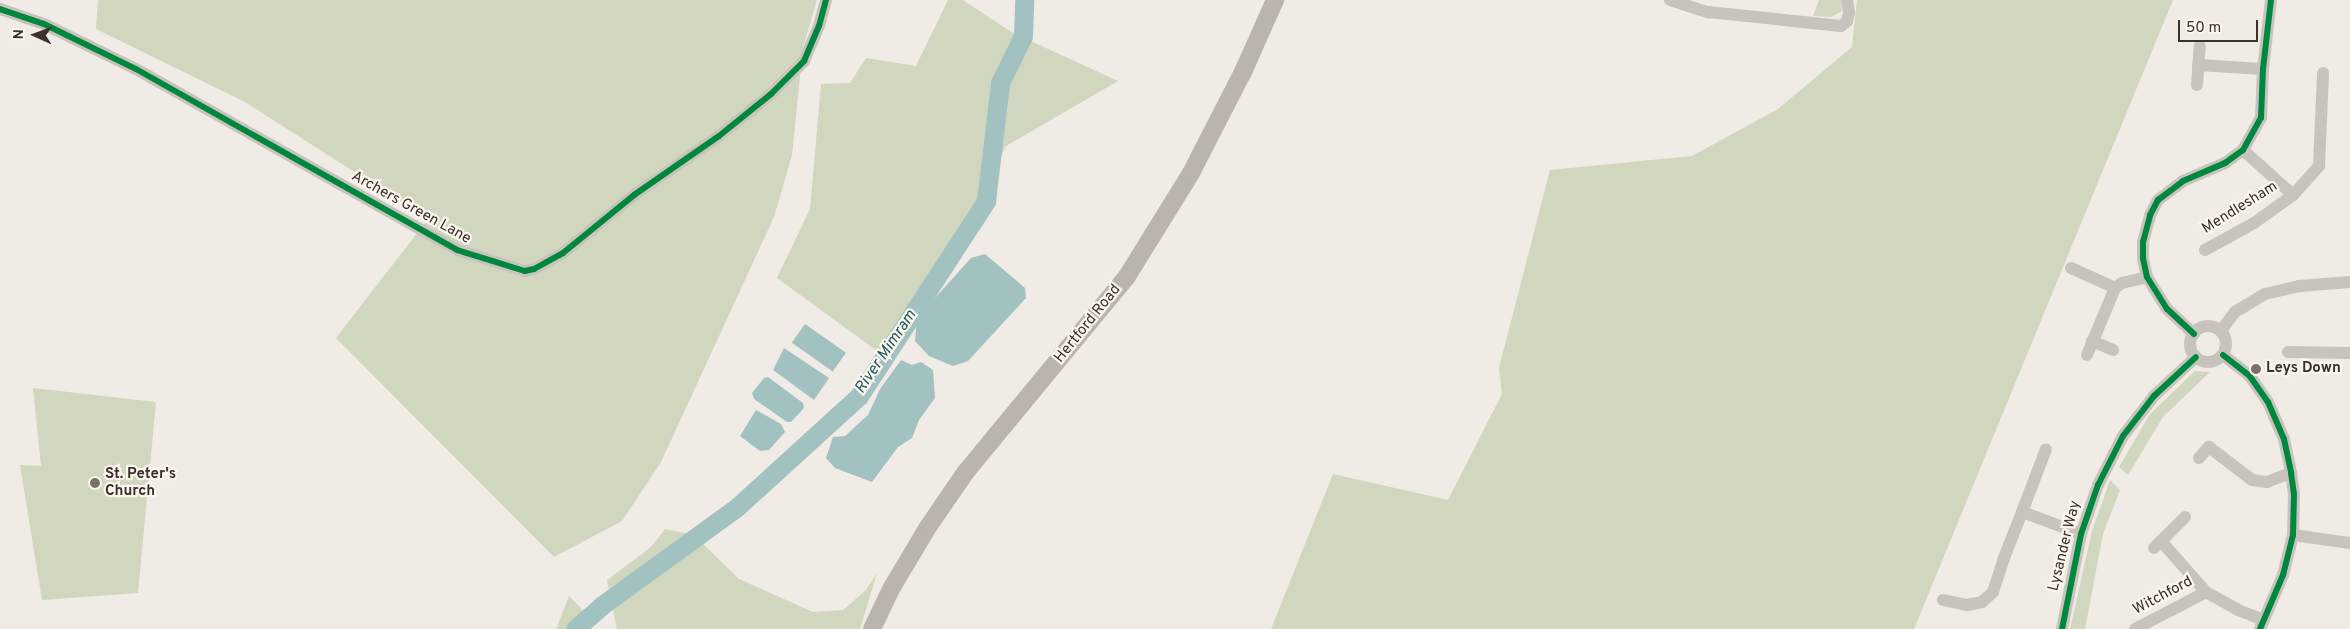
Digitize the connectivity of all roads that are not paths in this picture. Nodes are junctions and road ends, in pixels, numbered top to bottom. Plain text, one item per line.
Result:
1 (826, 0) edge
2 (1275, 0) edge
3 (1670, 0) edge
4 (1847, 0) edge
5 (2271, 0) edge
6 (0, 9) edge
7 (2200, 46) dead end
8 (2198, 65) junction
9 (2263, 69) junction
10 (2322, 73) dead end
11 (2197, 85) dead end
12 (2243, 150) junction
13 (2293, 195) junction
14 (2205, 250) dead end
15 (2071, 268) dead end
16 (2146, 277) junction
17 (2350, 282) edge
18 (2115, 288) junction
19 (2221, 331) junction
20 (2194, 334) junction
21 (2092, 341) junction
22 (2112, 350) dead end
23 (2288, 352) dead end
24 (2350, 353) edge
25 (2087, 355) dead end
26 (2223, 355) junction
27 (2196, 358) junction
28 (2046, 449) dead end
29 (2199, 458) dead end
30 (2291, 473) junction
31 (2022, 512) junction
32 (2185, 517) dead end
33 (2081, 534) junction
34 (2293, 535) junction
35 (2350, 544) edge
36 (2206, 592) junction
37 (1943, 600) dead end
38 (2262, 624) edge
39 (872, 629) edge
40 (2062, 629) edge
41 (2135, 629) edge

1 - 6 street, Archers Green Lane
2 - 39 main road, Hertford Road
3 - 4 street
5 - 9 street
7 - 8 street
8 - 9 street
8 - 11 street
9 - 12 street
10 - 13 street, Mendlesham
12 - 13 street, Mendlesham
12 - 16 street
13 - 14 street, Mendlesham
15 - 18 street
16 - 18 street
16 - 20 street
17 - 19 street
18 - 21 street
19 - 20 street
19 - 26 street
20 - 27 street
21 - 22 street
21 - 25 street
23 - 24 street
26 - 27 street
26 - 30 street
27 - 33 street, Lysander Way
28 - 31 street
29 - 30 street
30 - 34 street
31 - 33 street
31 - 37 street
32 - 36 street, Witchford
33 - 40 street, Lysander Way
34 - 35 street
34 - 38 street
36 - 38 street, Witchford
36 - 41 street, Witchford

